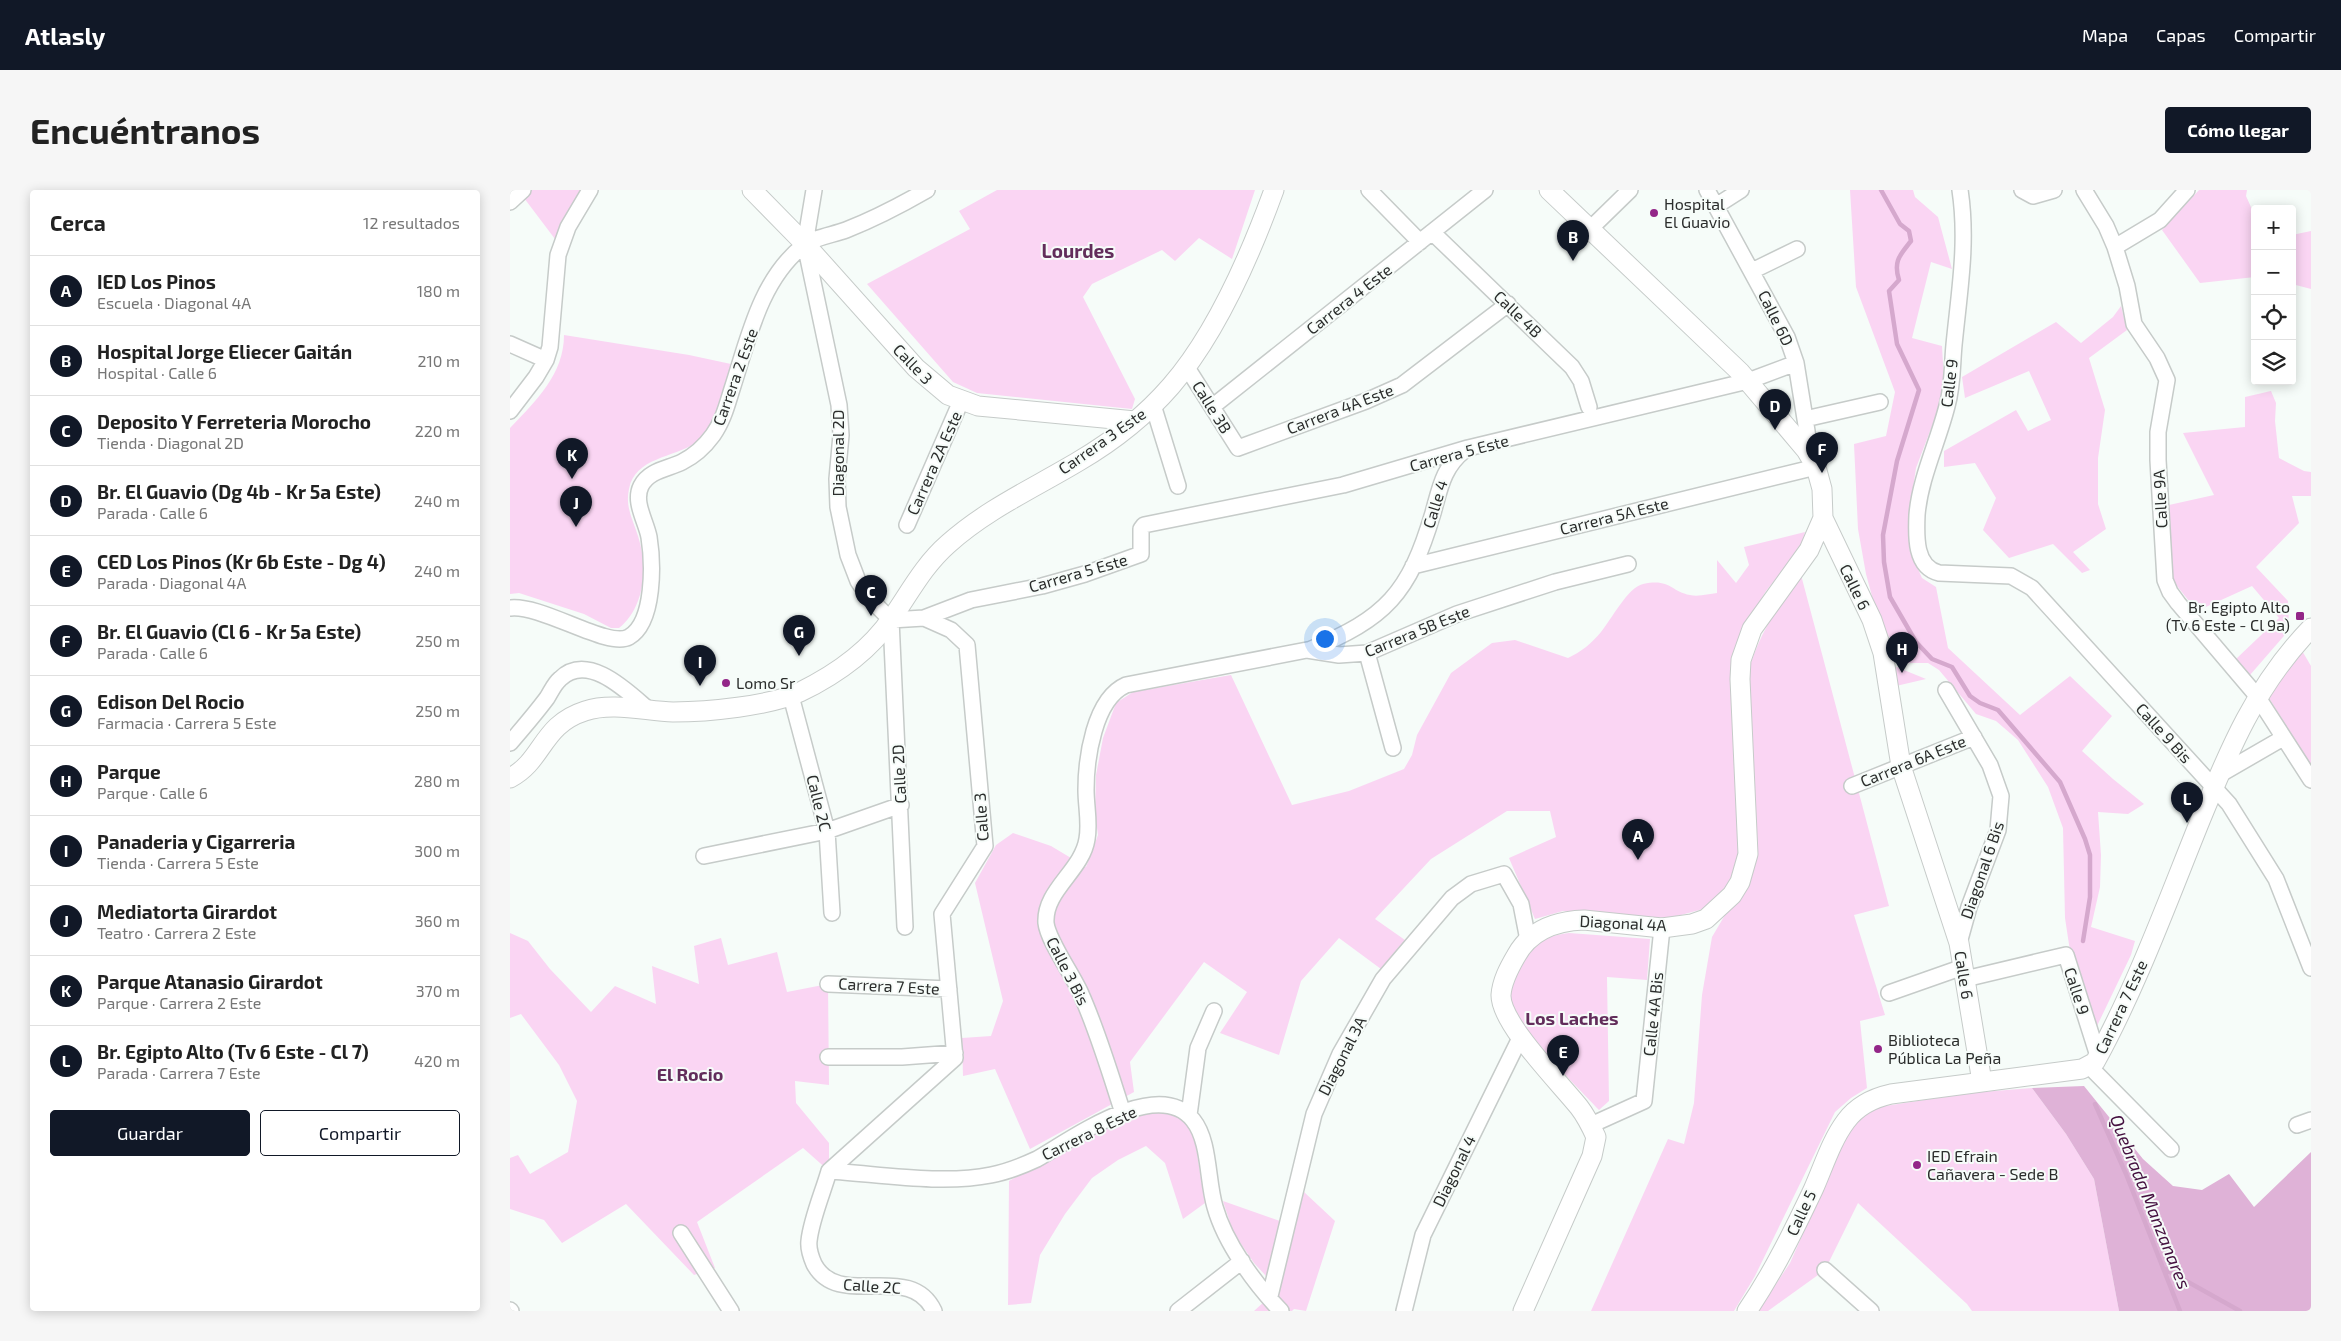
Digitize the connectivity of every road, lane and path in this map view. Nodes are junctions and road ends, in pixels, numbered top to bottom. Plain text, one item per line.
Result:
1 (590, 190) edge
2 (752, 190) edge
3 (814, 190) edge
4 (927, 190) edge
5 (1274, 190) edge
6 (1369, 190) edge
7 (1485, 190) edge
8 (1549, 190) edge
9 (1630, 190) edge
10 (1707, 190) edge
11 (1741, 190) edge
12 (1960, 190) edge
13 (2022, 190) edge
14 (2054, 190) edge
15 (2084, 190) edge
16 (2188, 190) edge
17 (904, 197) edge
18 (1716, 206) junction
19 (1590, 229) junction
20 (1432, 232) junction
21 (1420, 242) junction
22 (805, 244) junction
23 (2115, 247) junction
24 (1796, 249) dead end
25 (1752, 271) junction
26 (1508, 304) junction
27 (510, 344) edge
28 (546, 360) junction
29 (1796, 363) junction
30 (1186, 366) junction
31 (1748, 381) junction
32 (961, 401) junction
33 (1880, 402) dead end
34 (1153, 405) junction
35 (1212, 407) junction
36 (1589, 407) dead end
37 (510, 411) edge
38 (1805, 418) junction
39 (1136, 422) junction
40 (1238, 448) joint
41 (1468, 448) junction
42 (1814, 462) junction
43 (1178, 486) dead end
44 (1823, 518) junction
45 (907, 525) dead end
46 (1628, 564) dead end
47 (1413, 566) junction
48 (2011, 576) joint
49 (510, 608) edge
50 (924, 618) junction
51 (891, 620) junction
52 (2311, 628) edge
53 (1307, 650) junction
54 (1366, 653) junction
55 (1946, 690) dead end
56 (1115, 691) joint
57 (791, 696) junction
58 (2257, 696) junction
59 (650, 710) junction
60 (1974, 737) junction
61 (2284, 738) junction
62 (510, 743) edge
63 (1393, 748) dead end
64 (1901, 766) junction
65 (510, 778) edge
66 (2311, 780) edge
67 (2216, 782) junction
68 (1852, 786) dead end
69 (901, 805) junction
70 (828, 831) junction
71 (704, 856) dead end
72 (832, 913) dead end
73 (905, 927) dead end
74 (1662, 928) junction
75 (1528, 940) junction
76 (1959, 943) junction
77 (2311, 968) edge
78 (1964, 973) junction
79 (828, 984) dead end
80 (949, 989) junction
81 (1889, 993) dead end
82 (1214, 1011) dead end
83 (1521, 1036) junction
84 (955, 1055) junction
85 (828, 1057) dead end
86 (2094, 1061) junction
87 (1982, 1082) junction
88 (1123, 1113) junction
89 (1853, 1114) joint
90 (1189, 1115) junction
91 (1590, 1125) junction
92 (2171, 1149) dead end
93 (829, 1171) junction
94 (681, 1234) dead end
95 (1242, 1261) junction
96 (1825, 1270) dead end
97 (1270, 1296) junction
98 (731, 1311) edge
99 (934, 1311) edge
100 (1178, 1311) edge
101 (1281, 1311) edge
102 (1404, 1311) edge
103 (1523, 1311) edge
104 (1747, 1311) edge
105 (1871, 1311) edge

1 - 28 street
2 - 22 street, Calle 3
3 - 22 street
4 - 17 street
5 - 30 street, Carrera 3 Este
6 - 21 street
7 - 20 street, Carrera 4 Este
8 - 19 street, Calle 6
9 - 19 street
10 - 18 street, Calle 6D
11 - 18 street
12 - 48 street, Calle 9
13 - 14 street
15 - 23 street, Calle 9A
16 - 23 street
17 - 22 street
18 - 25 street, Calle 6D
19 - 31 street, Calle 6
20 - 21 street, Carrera 4 Este
20 - 26 street, Calle 4B
21 - 35 street, Carrera 4 Este
22 - 32 street, Calle 3
22 - 49 street, Carrera 2 Este
22 - 51 street, Diagonal 2D
23 - 58 street, Calle 9A
24 - 25 street
25 - 29 street, Calle 6D
26 - 36 street, Calle 4B
26 - 40 street, Carrera 4A Este
27 - 28 street
28 - 37 street
29 - 31 street, Carrera 5 Este
29 - 38 street, Calle 6D
30 - 34 street, Carrera 3 Este
30 - 35 street, Calle 3B
31 - 41 street, Carrera 5 Este
31 - 42 street, Calle 6
32 - 39 street, Calle 3
32 - 45 street, Carrera 2A Este
33 - 38 street
34 - 39 street, Carrera 3 Este
34 - 43 street
35 - 40 street, Calle 3B
38 - 42 street, Calle 6D
39 - 51 street, Carrera 3 Este
41 - 47 street, Calle 4
41 - 50 street, Carrera 5 Este
42 - 44 street, Calle 6
42 - 47 street, Carrera 5A Este
44 - 64 street, Calle 6
44 - 74 street, Diagonal 4A
46 - 54 street, Carrera 5B Este
47 - 53 street, Calle 4
48 - 67 street, Calle 9 Bis
50 - 51 street, Carrera 5 Este
50 - 80 street, Calle 3
51 - 57 street
51 - 69 street, Calle 2D
52 - 58 street, Carrera 7 Este
53 - 54 street, Carrera 5B Este
53 - 56 street, Carrera 5B Este
54 - 63 street
55 - 60 street, Diagonal 6 Bis
56 - 88 street, Calle 3 Bis
57 - 59 street
57 - 70 street, Calle 2C
58 - 61 street, Calle 9A
58 - 67 street, Carrera 7 Este
59 - 62 street
59 - 65 street
60 - 64 street, Carrera 6A Este
60 - 76 street, Diagonal 6 Bis
61 - 66 street, Calle 9A
61 - 67 street
64 - 68 street, Carrera 6A Este
64 - 76 street, Calle 6
67 - 77 street, Calle 9 Bis
67 - 86 street, Carrera 7 Este
69 - 70 street
69 - 73 street, Calle 2D
70 - 71 street
70 - 72 street, Calle 2C
74 - 75 street, Diagonal 4A
74 - 91 street, Calle 4A Bis
75 - 83 street, Diagonal 4A
75 - 97 street, Diagonal 3A
76 - 78 street, Calle 6
78 - 81 street
78 - 86 street, Calle 9
78 - 87 street, Calle 6
79 - 80 street, Carrera 7 Este
80 - 84 street, Calle 3
82 - 90 street
83 - 91 street, Diagonal 4A
83 - 102 street, Diagonal 4
84 - 85 street
84 - 93 street
86 - 87 street, Carrera 7 Este
86 - 92 street, Calle 9
87 - 89 street, Carrera 7 Este
88 - 90 street, Carrera 8 Este
88 - 93 street, Carrera 8 Este
89 - 104 street, Calle 5
90 - 95 street
91 - 103 street, Diagonal 4A
93 - 99 street, Calle 2C
94 - 98 street
95 - 97 street
95 - 100 street
96 - 105 street
97 - 101 street

